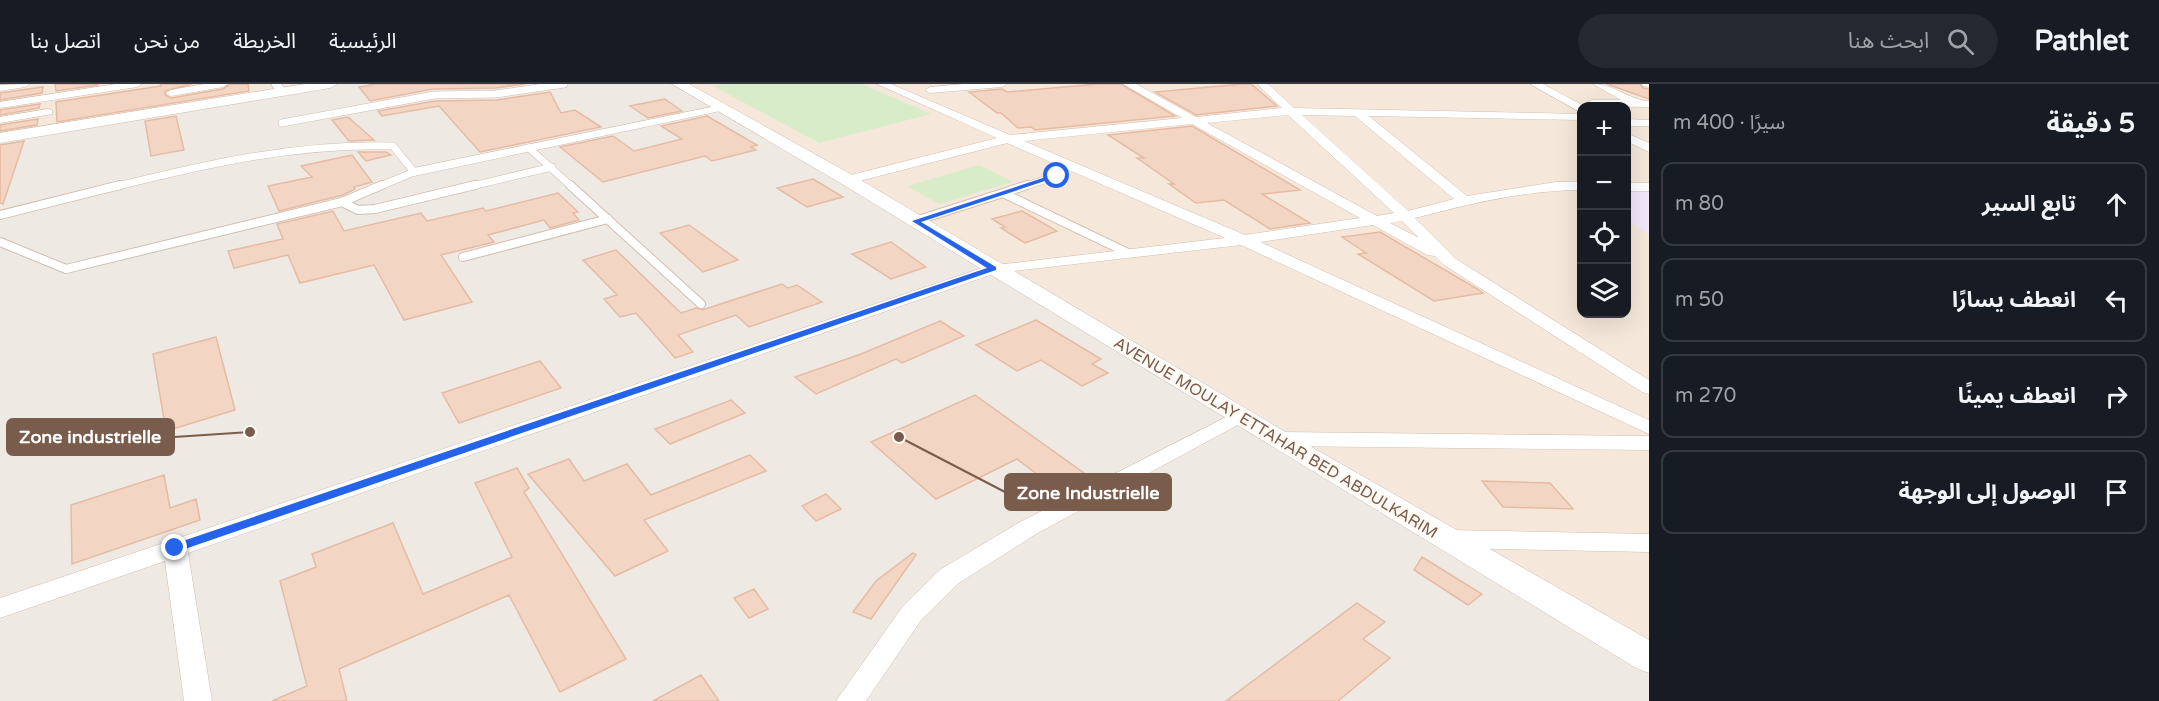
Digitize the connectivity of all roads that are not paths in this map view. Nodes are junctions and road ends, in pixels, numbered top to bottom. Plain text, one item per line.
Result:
1 (25, 84) edge
2 (137, 84) edge
3 (223, 84) edge
4 (330, 84) edge
5 (564, 84) edge
6 (679, 84) edge
7 (882, 84) edge
8 (1002, 84) edge
9 (1128, 84) edge
10 (1262, 84) edge
11 (1535, 84) edge
12 (1598, 84) edge
13 (927, 87) edge
14 (0, 88) edge
15 (279, 88) edge
16 (171, 93) dead end
17 (1631, 103) edge
18 (1636, 103) junction
19 (1649, 104) edge
20 (0, 105) edge
21 (721, 108) junction
22 (1577, 108) edge
23 (1290, 111) junction
24 (48, 112) dead end
25 (1357, 112) junction
26 (958, 116) junction
27 (1577, 117) edge
28 (0, 120) edge
29 (1193, 121) junction
30 (1631, 122) edge
31 (282, 123) dead end
32 (1649, 123) edge
33 (0, 138) edge
34 (1631, 138) edge
35 (1007, 139) junction
36 (1649, 141) edge
37 (529, 148) junction
38 (1649, 148) edge
39 (552, 167) junction
40 (414, 172) junction
41 (1057, 176) dead end
42 (848, 180) junction
43 (1577, 186) edge
44 (1631, 187) edge
45 (1649, 187) edge
46 (1003, 193) junction
47 (1464, 201) junction
48 (342, 202) junction
49 (0, 215) edge
50 (1405, 216) junction
51 (608, 219) junction
52 (915, 221) junction
53 (1375, 221) junction
54 (1243, 240) junction
55 (0, 242) edge
56 (1128, 253) junction
57 (463, 257) dead end
58 (1450, 262) junction
59 (994, 269) junction
60 (701, 304) dead end
61 (1649, 388) edge
62 (1240, 417) junction
63 (1649, 428) edge
64 (1277, 439) junction
65 (1649, 443) edge
66 (1449, 539) junction
67 (1649, 543) edge
68 (175, 548) junction
69 (0, 608) edge
70 (1649, 658) edge
71 (198, 701) edge
72 (850, 701) edge

1 - 14 street
2 - 20 street
3 - 16 street
4 - 15 street
5 - 31 lane
6 - 21 street, AVENUE MOULAY ETTAHAR BED ABDULKARIM
7 - 26 street
8 - 13 street
9 - 29 street
10 - 23 street
11 - 22 street
12 - 18 street
13 - 26 street
15 - 33 street
17 - 18 street
18 - 19 street
21 - 37 street
21 - 42 street, AVENUE MOULAY ETTAHAR BED ABDULKARIM
23 - 25 street
23 - 29 street
23 - 50 street
24 - 28 street
25 - 27 street
25 - 47 street
26 - 35 street
29 - 35 street
29 - 53 street
30 - 32 street
34 - 36 street
34 - 38 street
35 - 42 street
35 - 54 street
37 - 39 lane
37 - 40 street
39 - 48 lane
39 - 51 lane
40 - 48 lane
40 - 49 lane
41 - 46 lane
42 - 52 street, AVENUE MOULAY ETTAHAR BED ABDULKARIM
43 - 47 street
44 - 45 street
46 - 52 lane
46 - 56 lane
47 - 50 street
48 - 55 lane
50 - 53 street
50 - 58 street
51 - 57 lane
51 - 60 lane
52 - 59 street, AVENUE MOULAY ETTAHAR BED ABDULKARIM
53 - 54 street
53 - 58 street
54 - 56 street
54 - 63 street
56 - 59 street
58 - 61 street
59 - 62 street, AVENUE MOULAY ETTAHAR BED ABDULKARIM
59 - 68 street
62 - 64 street, AVENUE MOULAY ETTAHAR BED ABDULKARIM
62 - 72 street
64 - 65 street
64 - 66 street, AVENUE MOULAY ETTAHAR BED ABDULKARIM
66 - 67 street, AVENUE MOULAY ETTAHAR BED ABDULKARIM
66 - 70 street
68 - 69 street
68 - 71 street

